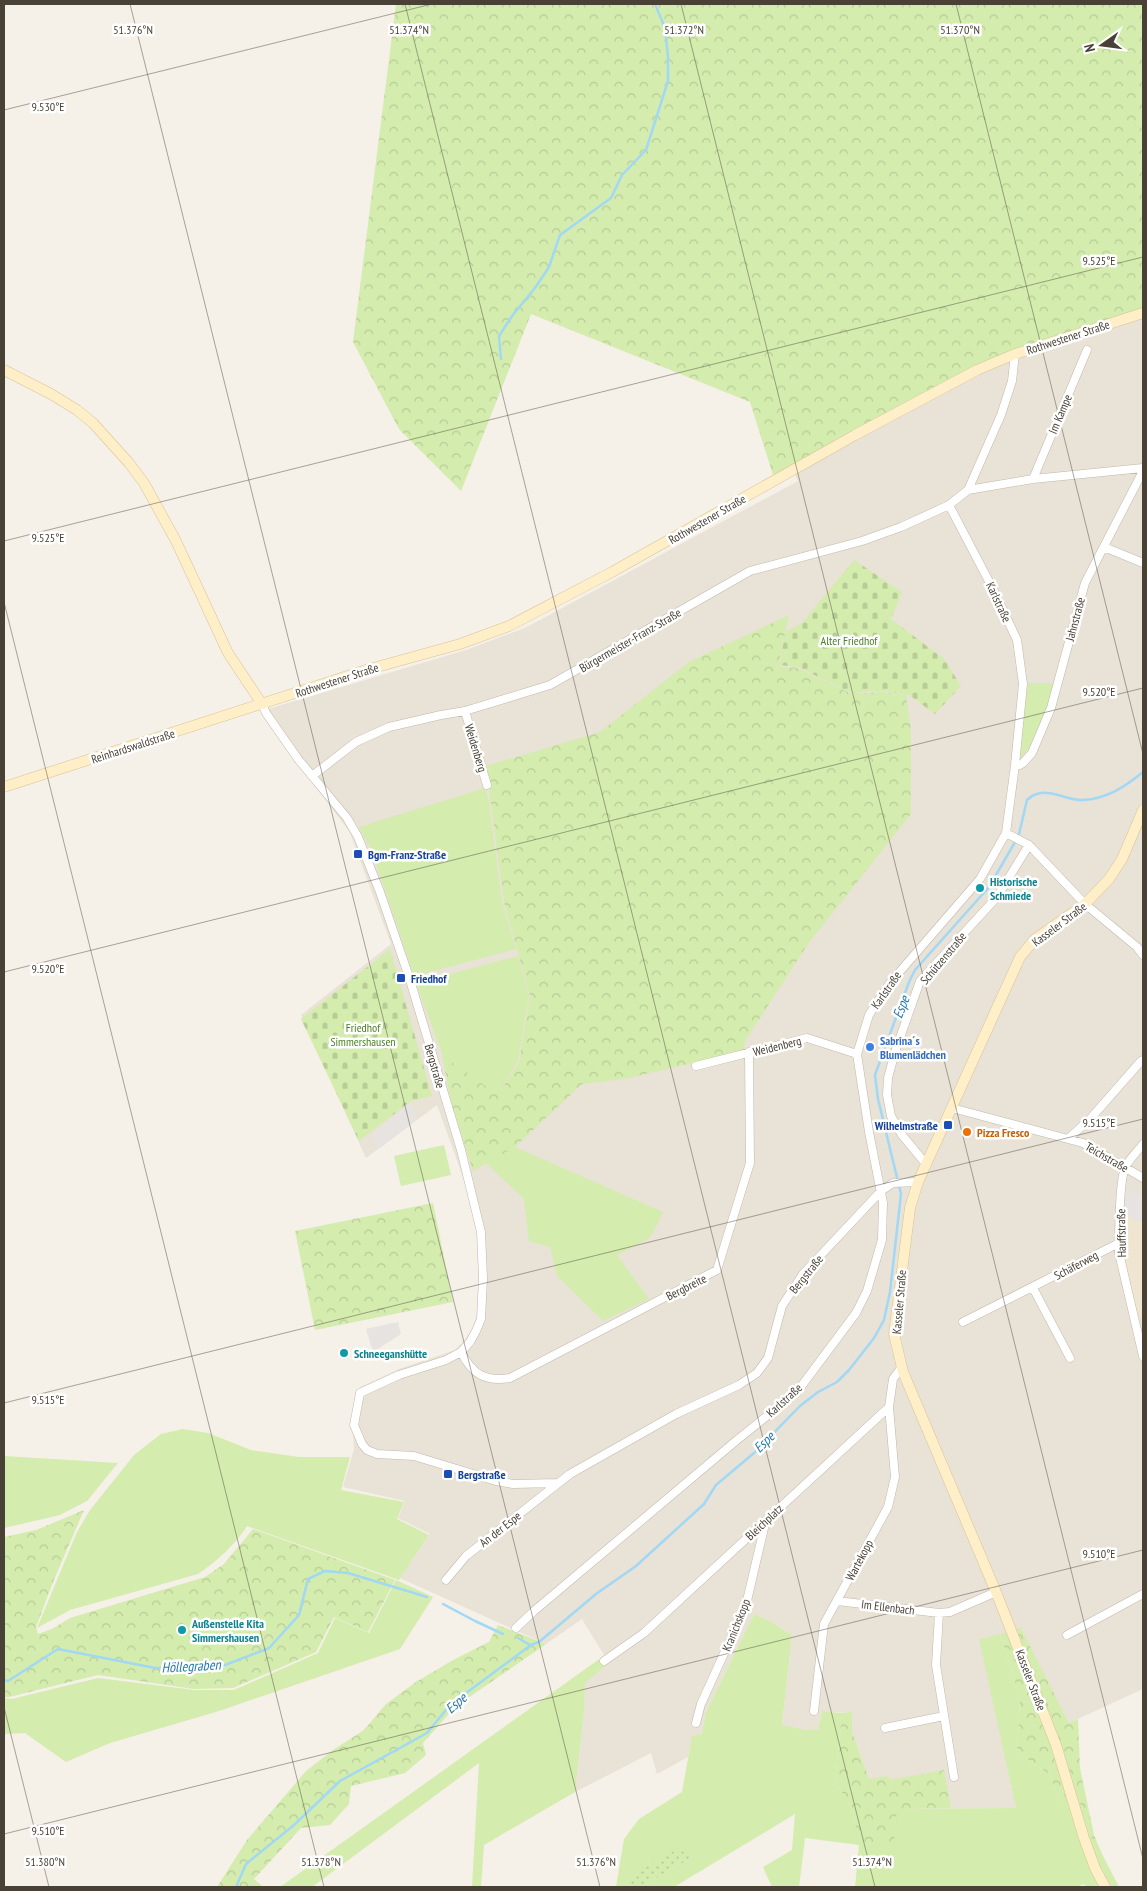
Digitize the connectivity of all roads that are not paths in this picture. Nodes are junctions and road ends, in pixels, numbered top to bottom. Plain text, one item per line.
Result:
1 (1143, 313) edge
2 (1087, 350) dead end
3 (1015, 354) junction
4 (4, 370) edge
5 (1143, 470) edge
6 (1033, 479) junction
7 (968, 490) junction
8 (949, 505) junction
9 (1104, 546) junction
10 (1143, 563) edge
11 (262, 704) junction
12 (465, 711) junction
13 (1016, 765) junction
14 (312, 776) junction
15 (487, 785) dead end
16 (4, 787) edge
17 (1143, 810) edge
18 (1006, 833) junction
19 (1029, 845) junction
20 (1085, 904) junction
21 (1140, 946) edge
22 (1143, 955) edge
23 (750, 1052) junction
24 (857, 1054) junction
25 (1143, 1060) edge
26 (696, 1066) dead end
27 (952, 1108) junction
28 (1069, 1138) junction
29 (1143, 1144) edge
30 (926, 1164) junction
31 (1125, 1167) junction
32 (1143, 1178) edge
33 (918, 1182) junction
34 (881, 1191) junction
35 (1119, 1243) junction
36 (1033, 1288) junction
37 (963, 1322) dead end
38 (461, 1352) junction
39 (1143, 1356) edge
40 (1070, 1358) dead end
41 (901, 1368) junction
42 (889, 1407) junction
43 (558, 1483) junction
44 (763, 1523) junction
45 (446, 1580) dead end
46 (996, 1592) junction
47 (1143, 1594) edge
48 (837, 1601) junction
49 (939, 1613) junction
50 (516, 1628) dead end
51 (1067, 1635) dead end
52 (604, 1661) dead end
53 (814, 1711) dead end
54 (944, 1716) junction
55 (696, 1724) dead end
56 (884, 1728) dead end
57 (954, 1777) dead end
58 (1105, 1887) edge

1 - 3 street, Rothwestener Straße
2 - 6 street, Im Kampe
3 - 7 street
3 - 11 street, Rothwestener Straße
4 - 11 street
5 - 6 street
5 - 9 street, Jahnstraße
6 - 7 street
7 - 8 street
8 - 12 street, Bürgermeister-Franz-Straße
8 - 13 street, Karlstraße
9 - 10 street
9 - 13 street, Jahnstraße
11 - 14 street, Bergstraße
11 - 16 street, Reinhardswaldstraße
12 - 14 street, Bürgermeister-Franz-Straße
12 - 15 street, Weidenberg
13 - 18 street, Karlstraße
14 - 38 street, Bergstraße
17 - 20 street, Kasseler Straße
18 - 19 street
18 - 24 street, Karlstraße
19 - 20 street
19 - 30 street, Schützenstraße
20 - 21 street
20 - 27 street, Kasseler Straße
21 - 22 street
23 - 24 street, Weidenberg
23 - 26 street, Weidenberg
23 - 38 street, Bergbreite
24 - 34 street, Karlstraße
25 - 28 street
27 - 28 street
27 - 30 street, Kasseler Straße
28 - 31 street, Teichstraße
29 - 31 street, Hauffstraße
30 - 33 street, Kasseler Straße
31 - 32 street, Teichstraße
31 - 35 street, Hauffstraße
33 - 34 street, Bergstraße
33 - 41 street, Kasseler Straße
34 - 43 street, Bergstraße
34 - 50 street, Karlstraße
35 - 36 street, Schäferweg
35 - 39 street, Hauffstraße
36 - 37 street, Schäferweg
36 - 40 street
38 - 43 street, Bergstraße
41 - 42 street
41 - 46 street, Kasseler Straße
42 - 44 street, Bleichplatz
42 - 48 street, Wartekopp
43 - 45 street, An der Espe
44 - 52 street, Bleichplatz
44 - 55 street, Kranichskopp
46 - 49 street, Im Ellenbach
46 - 58 street, Kasseler Straße
47 - 51 street
48 - 49 street, Im Ellenbach
48 - 53 street, Wartekopp
49 - 54 street
54 - 56 street
54 - 57 street

